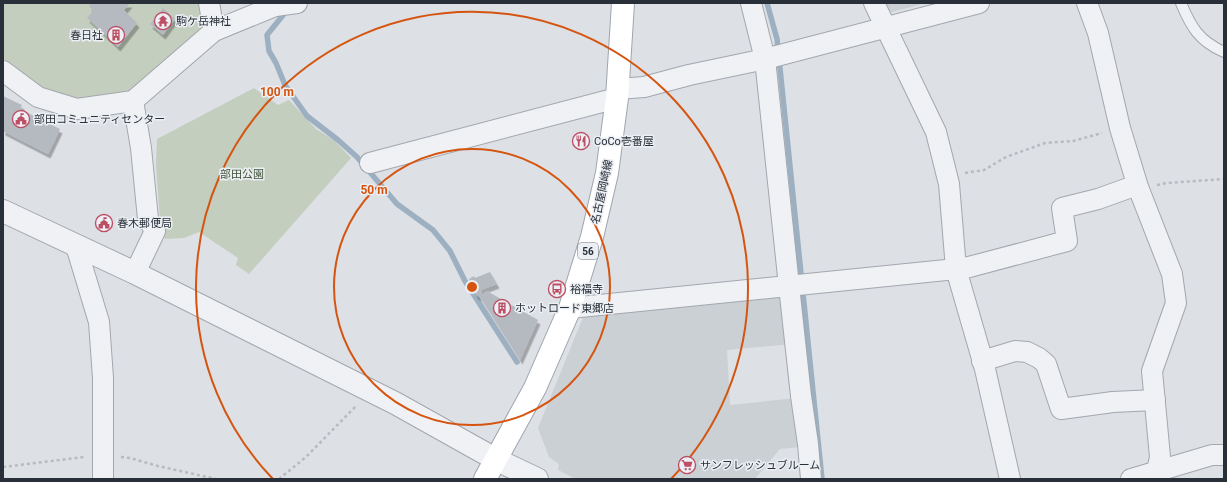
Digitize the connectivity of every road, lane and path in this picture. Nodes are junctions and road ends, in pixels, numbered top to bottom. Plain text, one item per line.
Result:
1 (209, 3) edge
2 (297, 3) edge
3 (623, 3) edge
4 (750, 3) edge
5 (874, 3) edge
6 (979, 3) edge
7 (1087, 3) edge
8 (1181, 3) edge
9 (276, 4) edge
10 (886, 28) junction
11 (214, 31) junction
12 (1224, 52) edge
13 (765, 59) junction
14 (3, 71) edge
15 (617, 94) junction
16 (133, 102) junction
17 (1120, 128) junction
18 (370, 163) dead end
19 (947, 176) junction
20 (1224, 179) edge
21 (1138, 188) junction
22 (3, 211) edge
23 (76, 246) junction
24 (956, 269) junction
25 (135, 273) junction
26 (789, 286) junction
27 (570, 308) junction
28 (982, 361) junction
29 (368, 391) junction
30 (1155, 400) junction
31 (1224, 455) edge
32 (497, 460) junction
33 (1158, 475) edge
34 (103, 479) edge
35 (279, 479) edge
36 (485, 479) edge
37 (538, 479) edge
38 (811, 479) edge
39 (1010, 479) edge
40 (1131, 479) edge

1 - 11 street
2 - 9 street
3 - 15 main road, 名古屋岡崎線 / 56
4 - 13 street
5 - 10 street
6 - 10 street
7 - 17 street
8 - 12 lane
9 - 11 street
10 - 13 street
10 - 19 street
11 - 16 street
13 - 15 street
13 - 26 street
14 - 16 street
15 - 18 street
15 - 27 main road, 名古屋岡崎線 / 56
16 - 25 street
17 - 19 path
17 - 21 street
19 - 24 street
20 - 21 path
21 - 24 street
21 - 30 street
22 - 23 street
23 - 25 street
23 - 34 street
24 - 26 street
24 - 28 street
25 - 29 street
26 - 27 street
26 - 38 street
27 - 32 main road, 名古屋岡崎線 / 56
28 - 30 street
28 - 39 street
29 - 32 street
29 - 35 path
30 - 33 street
31 - 33 street
32 - 36 main road, 名古屋岡崎線 / 56
32 - 37 street
33 - 40 street

